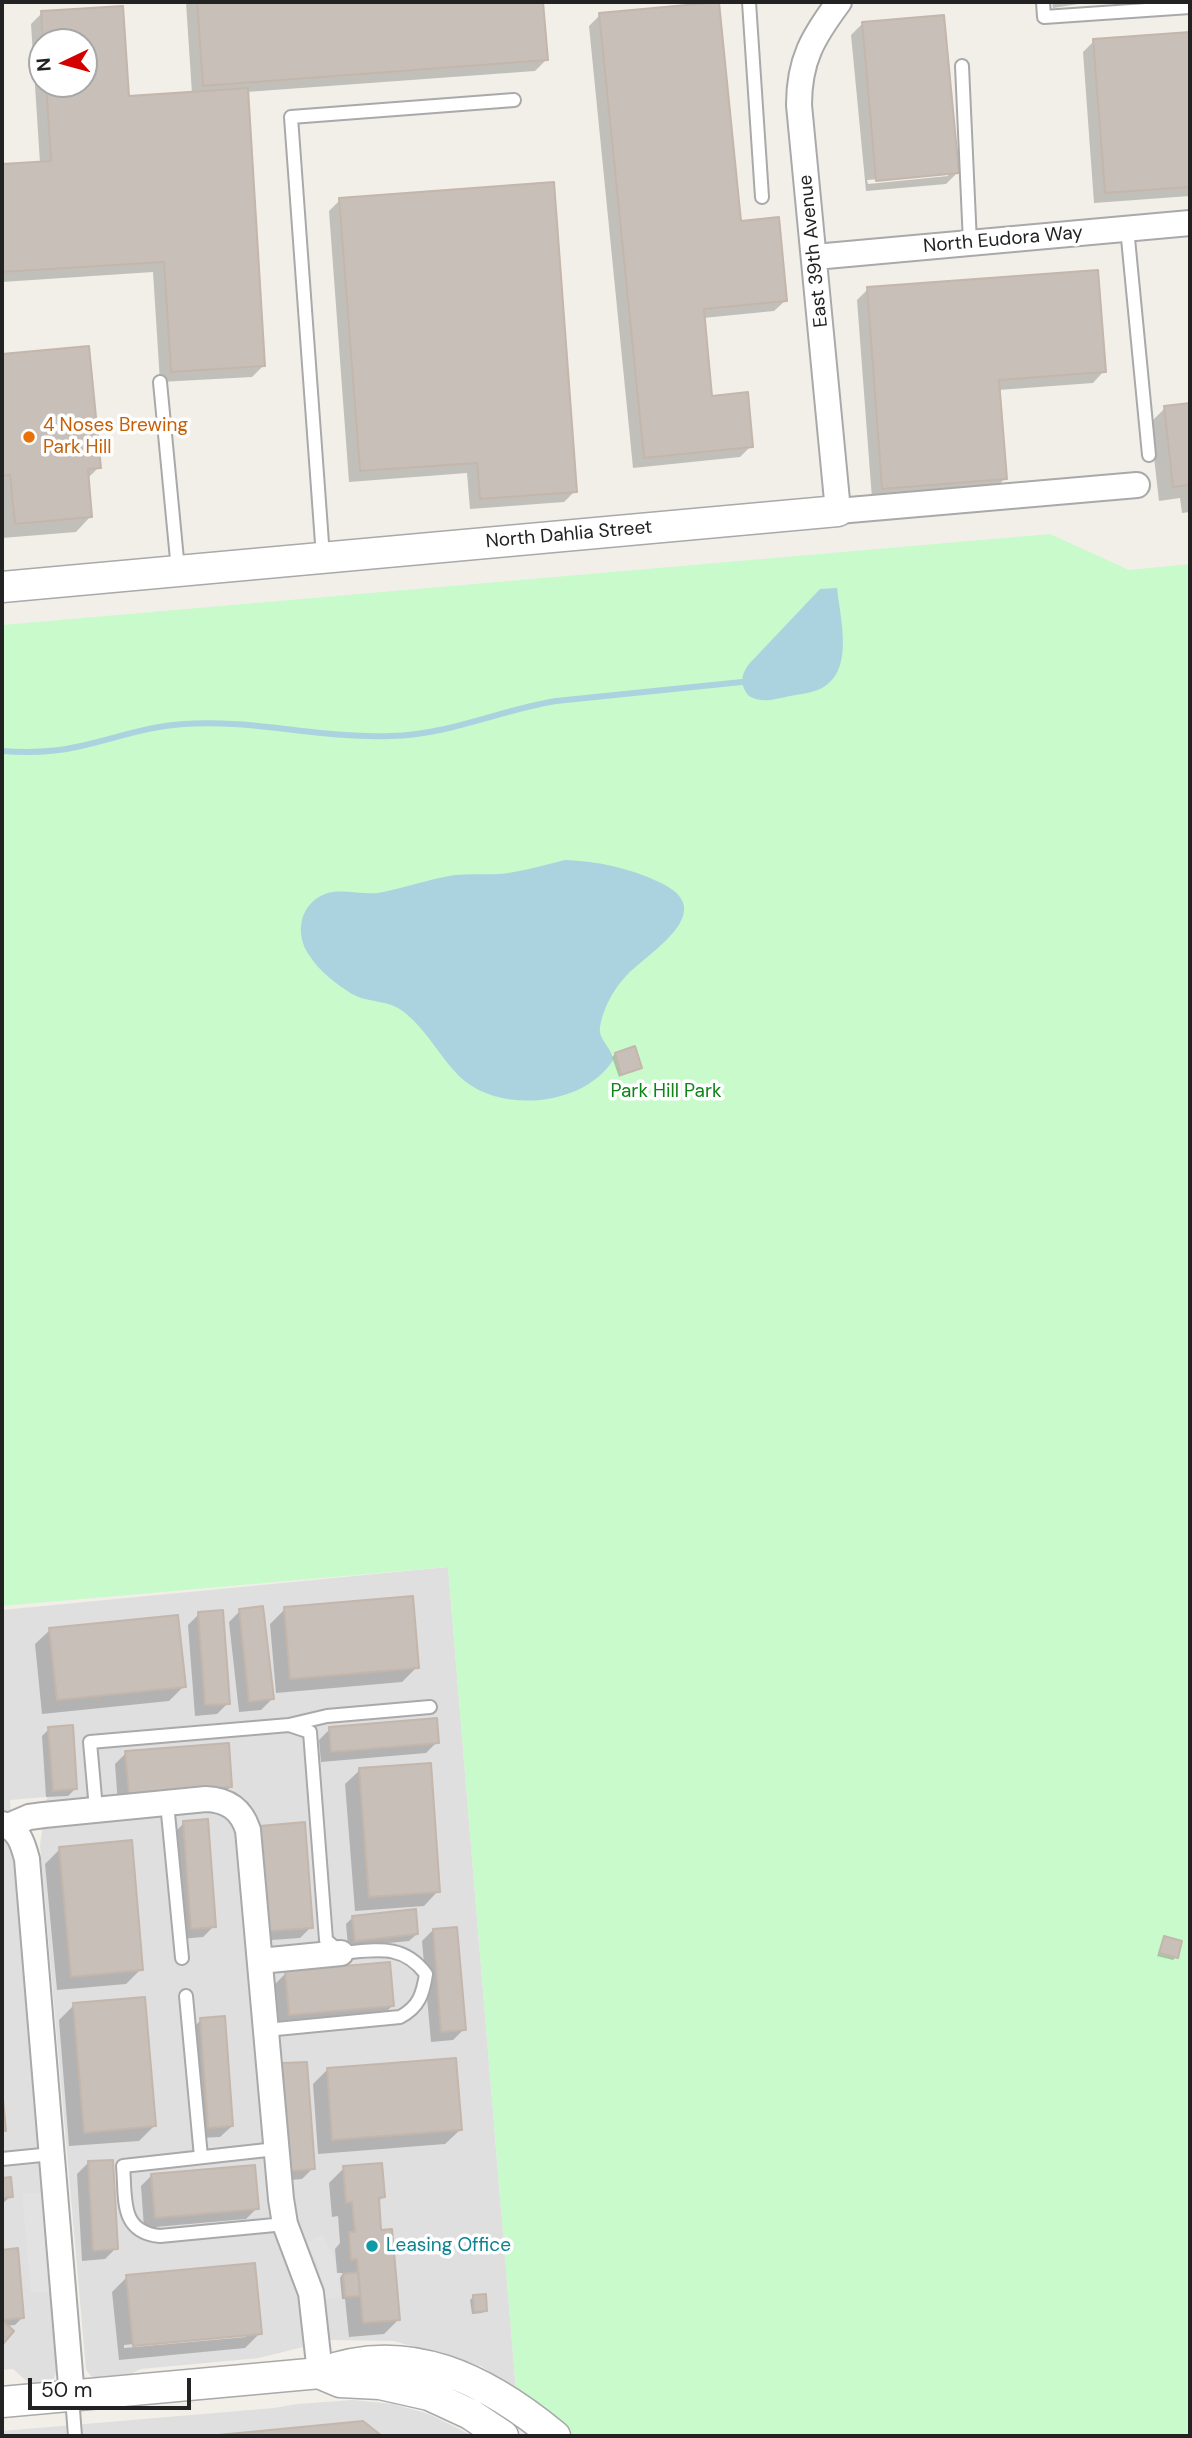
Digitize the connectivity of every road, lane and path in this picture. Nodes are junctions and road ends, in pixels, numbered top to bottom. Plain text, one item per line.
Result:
1 (749, 2) edge
2 (839, 2) edge
3 (1042, 2) edge
4 (1151, 6) edge
5 (1190, 7) edge
6 (962, 66) dead end
7 (514, 100) dead end
8 (762, 197) dead end
9 (1190, 223) edge
10 (1127, 228) junction
11 (970, 243) junction
12 (815, 257) junction
13 (160, 382) dead end
14 (1149, 455) dead end
15 (1137, 485) dead end
16 (838, 511) junction
17 (324, 558) junction
18 (178, 570) junction
19 (2, 587) edge
20 (430, 1707) dead end
21 (289, 1725) junction
22 (167, 1802) junction
23 (96, 1809) junction
24 (5, 1825) edge
25 (341, 1953) junction
26 (182, 1958) dead end
27 (260, 1961) junction
28 (186, 1996) dead end
29 (266, 2030) junction
30 (276, 2149) junction
31 (52, 2154) junction
32 (201, 2157) junction
33 (2, 2159) edge
34 (285, 2224) junction
35 (320, 2373) junction
36 (72, 2397) junction
37 (2, 2402) edge
38 (75, 2436) edge
39 (503, 2436) edge
40 (555, 2436) edge

1 - 8 lane
2 - 12 street, East 39th Avenue
3 - 4 lane
4 - 5 lane
6 - 11 lane
7 - 17 lane
9 - 10 street, North Eudora Way
10 - 11 street, North Eudora Way
10 - 14 lane
11 - 12 street, North Eudora Way
12 - 16 street, East 39th Avenue
13 - 18 lane
15 - 16 street, North Dahlia Street
16 - 17 street, North Dahlia Street
17 - 18 street, North Dahlia Street
18 - 19 street, North Dahlia Street
20 - 21 lane
21 - 23 lane
21 - 25 lane
22 - 23 street
22 - 26 lane
22 - 27 street
23 - 24 street
24 - 31 street
25 - 27 street
25 - 29 lane
27 - 29 street
28 - 32 lane
29 - 30 street
30 - 32 lane
30 - 34 street
31 - 33 lane
31 - 36 street
32 - 34 lane
34 - 35 street
35 - 36 street
35 - 39 street
35 - 40 street
36 - 37 street
36 - 38 lane

